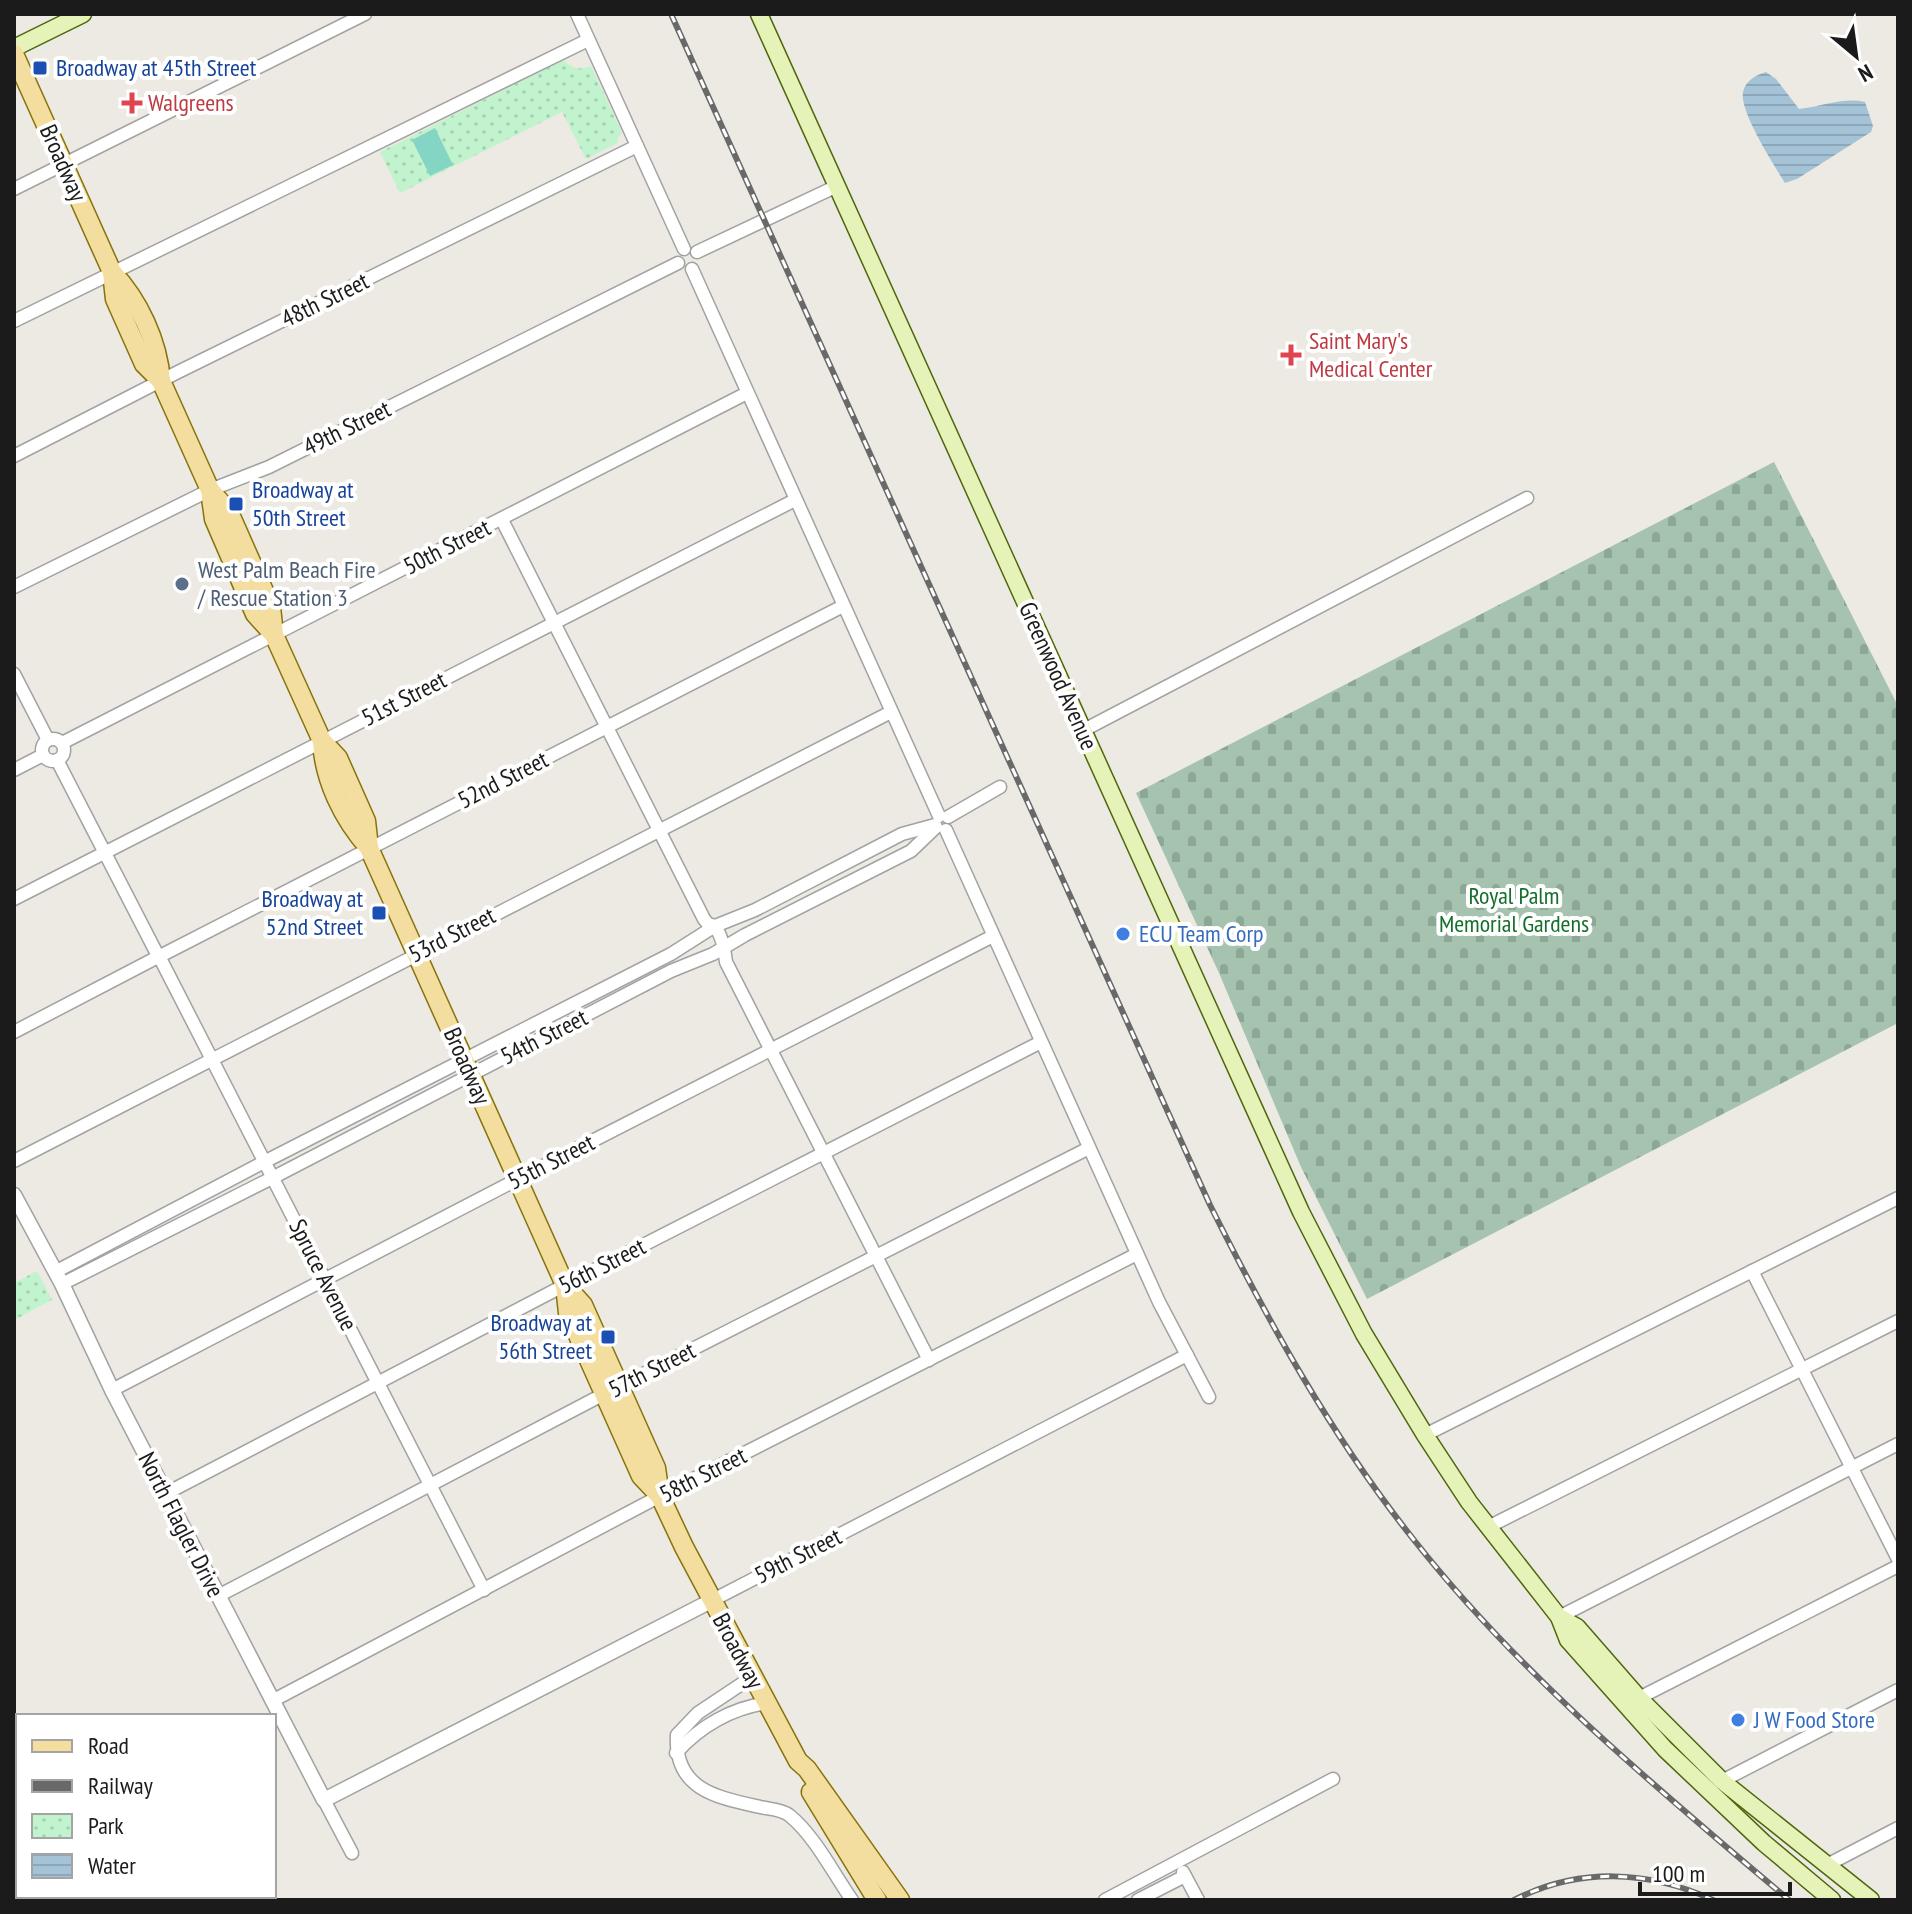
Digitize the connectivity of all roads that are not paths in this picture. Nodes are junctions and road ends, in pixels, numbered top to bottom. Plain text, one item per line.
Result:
1 (83, 14) edge
2 (365, 14) edge
3 (577, 14) edge
4 (759, 14) edge
5 (588, 40) junction
6 (14, 51) edge
7 (637, 146) junction
8 (63, 164) junction
9 (837, 186) junction
10 (14, 189) edge
11 (691, 250) junction
12 (678, 263) junction
13 (692, 269) junction
14 (112, 272) junction
15 (14, 321) edge
16 (161, 381) junction
17 (747, 393) junction
18 (14, 456) edge
19 (210, 490) junction
20 (1527, 498) dead end
21 (795, 500) junction
22 (502, 520) junction
23 (14, 587) edge
24 (843, 606) junction
25 (554, 622) junction
26 (274, 635) junction
27 (14, 674) edge
28 (891, 712) junction
29 (607, 727) junction
30 (1082, 731) junction
31 (322, 741) junction
32 (55, 742) junction
33 (43, 755) junction
34 (57, 760) junction
35 (14, 770) edge
36 (1000, 787) dead end
37 (941, 823) junction
38 (660, 830) junction
39 (369, 848) junction
40 (104, 851) junction
41 (14, 899) edge
42 (708, 928) junction
43 (993, 936) junction
44 (417, 953) junction
45 (721, 953) junction
46 (159, 957) junction
47 (14, 1032) edge
48 (1041, 1042) junction
49 (772, 1050) junction
50 (212, 1061) junction
51 (467, 1067) junction
52 (1089, 1148) junction
53 (824, 1154) junction
54 (14, 1161) edge
55 (266, 1161) junction
56 (274, 1177) junction
57 (518, 1179) junction
58 (14, 1195) edge
59 (1898, 1198) edge
60 (1137, 1254) junction
61 (877, 1257) junction
62 (1752, 1271) junction
63 (58, 1278) junction
64 (325, 1280) junction
65 (565, 1285) junction
66 (1898, 1321) edge
67 (1187, 1355) junction
68 (929, 1360) junction
69 (1801, 1369) junction
70 (378, 1384) junction
71 (112, 1390) junction
72 (612, 1390) junction
73 (1209, 1397) dead end
74 (1425, 1435) junction
75 (1898, 1444) edge
76 (1853, 1468) junction
77 (431, 1486) junction
78 (165, 1494) junction
79 (660, 1496) junction
80 (1488, 1527) junction
81 (1898, 1559) edge
82 (1898, 1566) edge
83 (484, 1590) junction
84 (218, 1596) junction
85 (711, 1601) junction
86 (1559, 1617) junction
87 (752, 1677) junction
88 (1898, 1690) edge
89 (1639, 1698) junction
90 (272, 1701) junction
91 (767, 1703) junction
92 (676, 1753) junction
93 (798, 1761) junction
94 (1333, 1779) dead end
95 (1722, 1781) junction
96 (324, 1800) junction
97 (1898, 1828) edge
98 (352, 1853) dead end
99 (1178, 1862) junction
100 (1827, 1865) junction
101 (1185, 1876) junction
102 (852, 1900) edge
103 (877, 1900) edge
104 (900, 1900) edge
105 (1105, 1900) edge
106 (1138, 1900) edge
107 (1198, 1900) edge
108 (1832, 1900) edge
109 (1871, 1900) edge

1 - 6 main road
2 - 8 street
3 - 5 street
4 - 9 main road, Greenwood Avenue
5 - 7 street
5 - 14 street
6 - 8 main road, Broadway
7 - 11 street
7 - 16 street, 48th Street
8 - 10 street
8 - 14 main road, Broadway
9 - 11 street
9 - 30 main road, Greenwood Avenue
11 - 12 street
11 - 13 street
12 - 13 street
12 - 19 street, 49th Street
13 - 17 street
14 - 15 street
14 - 16 main road, Broadway
16 - 18 street, 48th Street
16 - 19 main road, Broadway
17 - 21 street
17 - 22 street, 50th Street
19 - 23 street, 49th Street
19 - 26 main road, Broadway
20 - 30 street
21 - 24 street
21 - 25 street, 51st Street
22 - 25 street
22 - 26 street, 50th Street
24 - 28 street
24 - 29 street, 52nd Street
25 - 29 street
25 - 31 street, 51st Street
26 - 31 main road, Broadway
26 - 32 street, 50th Street
27 - 32 street
28 - 37 street
28 - 38 street, 53rd Street
29 - 38 street
29 - 39 street, 52nd Street
30 - 74 main road, Greenwood Avenue
31 - 39 main road, Broadway
31 - 40 street, 51st Street
32 - 33 street
32 - 34 street
33 - 34 street
33 - 35 street
34 - 40 street, Spruce Avenue
36 - 37 street, 54th Street
37 - 42 street, 54th Street
37 - 43 street
37 - 45 street, 54th Street
38 - 42 street
38 - 44 street, 53rd Street
39 - 44 main road, Broadway
39 - 46 street, 52nd Street
40 - 41 street, 51st Street
40 - 46 street, Spruce Avenue
42 - 45 street
42 - 51 street, 54th Street
43 - 48 street
43 - 49 street, 55th Street
44 - 50 street, 53rd Street
44 - 51 main road, Broadway
45 - 49 street
45 - 51 street, 54th Street
46 - 47 street, 52nd Street
46 - 50 street, Spruce Avenue
48 - 52 street
48 - 53 street, 56th Street
49 - 53 street
49 - 57 street, 55th Street
50 - 54 street, 53rd Street
50 - 55 street, Spruce Avenue
51 - 55 street, 54th Street
51 - 56 street, 54th Street
51 - 57 main road, Broadway
52 - 60 street
52 - 61 street, 57th Street
53 - 61 street
53 - 65 street, 56th Street
55 - 56 street, Spruce Avenue
55 - 63 street, 54th Street
56 - 63 street, 54th Street
56 - 64 street, Spruce Avenue
57 - 64 street, 55th Street
57 - 65 main road, Broadway
58 - 63 street, North Flagler Drive
59 - 62 street
60 - 67 street
60 - 68 street, 58th Street
61 - 68 street
61 - 72 street, 57th Street
62 - 69 street
62 - 74 street
63 - 71 street, North Flagler Drive
64 - 70 street, Spruce Avenue
64 - 71 street, 55th Street
65 - 70 street, 56th Street
65 - 72 main road, Broadway
66 - 69 street
67 - 73 street
67 - 85 street, 59th Street
68 - 79 street, 58th Street
69 - 76 street
69 - 80 street
70 - 77 street, Spruce Avenue
70 - 78 street, 56th Street
71 - 78 street, North Flagler Drive
72 - 77 street, 57th Street
72 - 79 main road, Broadway
74 - 80 main road, Greenwood Avenue
75 - 76 street
76 - 81 street
76 - 86 street
77 - 83 street, Spruce Avenue
77 - 84 street, 57th Street
78 - 84 street, North Flagler Drive
79 - 83 street, 58th Street
79 - 85 main road, Broadway
80 - 86 main road, Greenwood Avenue
82 - 89 street
83 - 90 street, 58th Street
84 - 90 street, North Flagler Drive
85 - 87 main road, Broadway
85 - 96 street, 59th Street
86 - 89 main road
86 - 108 main road
87 - 91 main road, Broadway
87 - 92 street
88 - 95 street
89 - 95 main road
90 - 96 street, North Flagler Drive
91 - 92 street
91 - 93 main road, Broadway
92 - 102 street
93 - 103 main road, Broadway
93 - 104 main road, Broadway
94 - 99 street
95 - 100 main road
96 - 98 street, North Flagler Drive
97 - 100 street
99 - 101 street
99 - 105 street
100 - 109 main road
101 - 106 street
101 - 107 street

